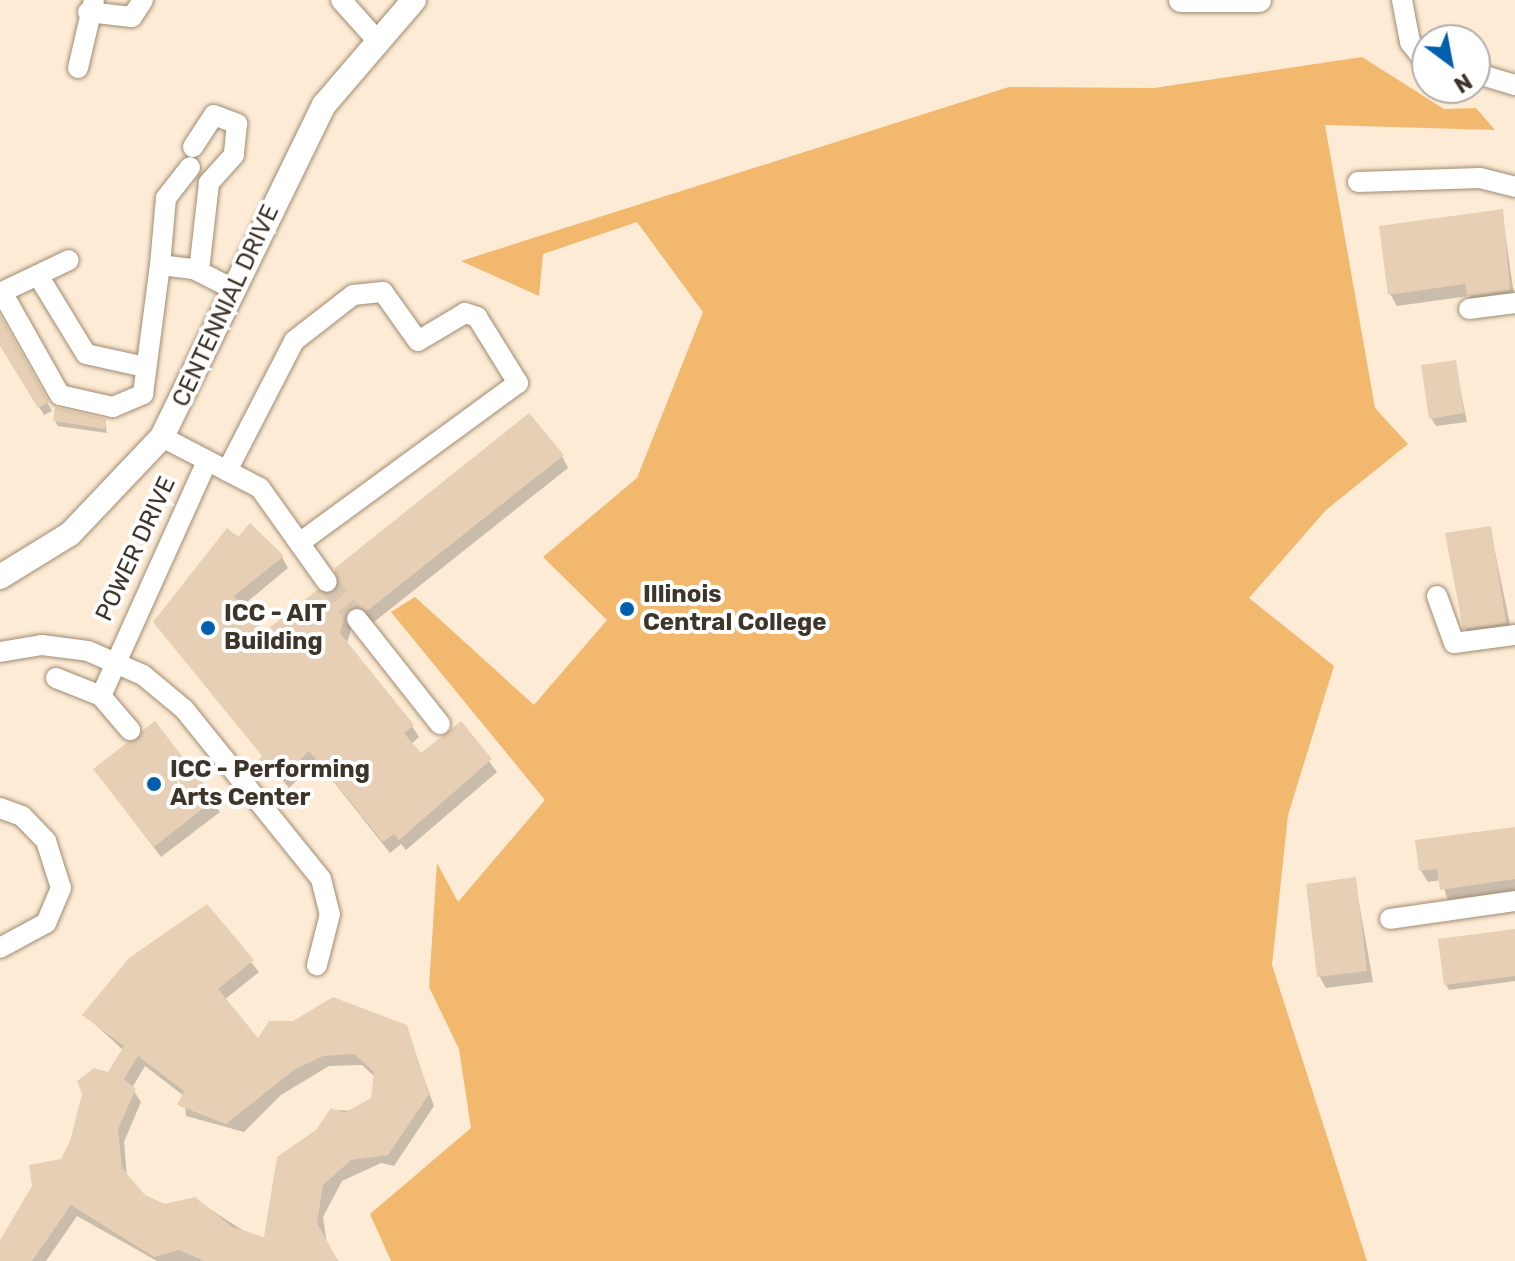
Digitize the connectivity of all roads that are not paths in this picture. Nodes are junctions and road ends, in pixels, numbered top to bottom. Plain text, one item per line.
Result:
1 (143, 0) edge
2 (341, 0) edge
3 (414, 0) edge
4 (1181, 0) edge
5 (1259, 0) edge
6 (1402, 0) edge
7 (91, 6) edge
8 (375, 38) junction
9 (1411, 43) edge
10 (78, 68) dead end
11 (1491, 78) edge
12 (1515, 85) edge
13 (193, 154) junction
14 (1358, 182) dead end
15 (209, 183) junction
16 (1515, 187) edge
17 (69, 260) dead end
18 (160, 265) junction
19 (199, 271) junction
20 (39, 277) junction
21 (231, 288) junction
22 (1, 294) edge
23 (1515, 303) edge
24 (1469, 309) dead end
25 (145, 367) junction
26 (162, 437) junction
27 (207, 461) junction
28 (227, 471) junction
29 (299, 543) junction
30 (0, 577) edge
31 (327, 582) tunnel mouth
32 (1437, 596) dead end
33 (357, 619) tunnel mouth
34 (1515, 635) edge
35 (0, 652) edge
36 (113, 659) junction
37 (56, 678) dead end
38 (101, 696) junction
39 (440, 724) dead end
40 (130, 730) dead end
41 (0, 808) edge
42 (1515, 901) edge
43 (1390, 919) dead end
44 (0, 948) edge
45 (317, 965) dead end

1 - 7 street
2 - 8 street
3 - 8 main road, CENTENNIAL DRIVE
4 - 5 main road
6 - 9 street
7 - 10 street
8 - 21 main road, CENTENNIAL DRIVE
11 - 12 street
13 - 15 street
13 - 15 street
13 - 18 street
14 - 16 street
15 - 19 street
17 - 20 street
18 - 19 street
18 - 25 street
19 - 21 street
20 - 22 street
20 - 25 street
21 - 26 main road, CENTENNIAL DRIVE
22 - 25 street
23 - 24 street
26 - 27 street
26 - 30 main road, CENTENNIAL DRIVE
27 - 28 street
27 - 36 street, POWER DRIVE
28 - 29 street
28 - 29 street
29 - 31 street
32 - 34 street
33 - 39 street
35 - 36 street
36 - 38 street, POWER DRIVE
36 - 45 street
37 - 38 street
38 - 40 street
41 - 44 street
42 - 43 street

